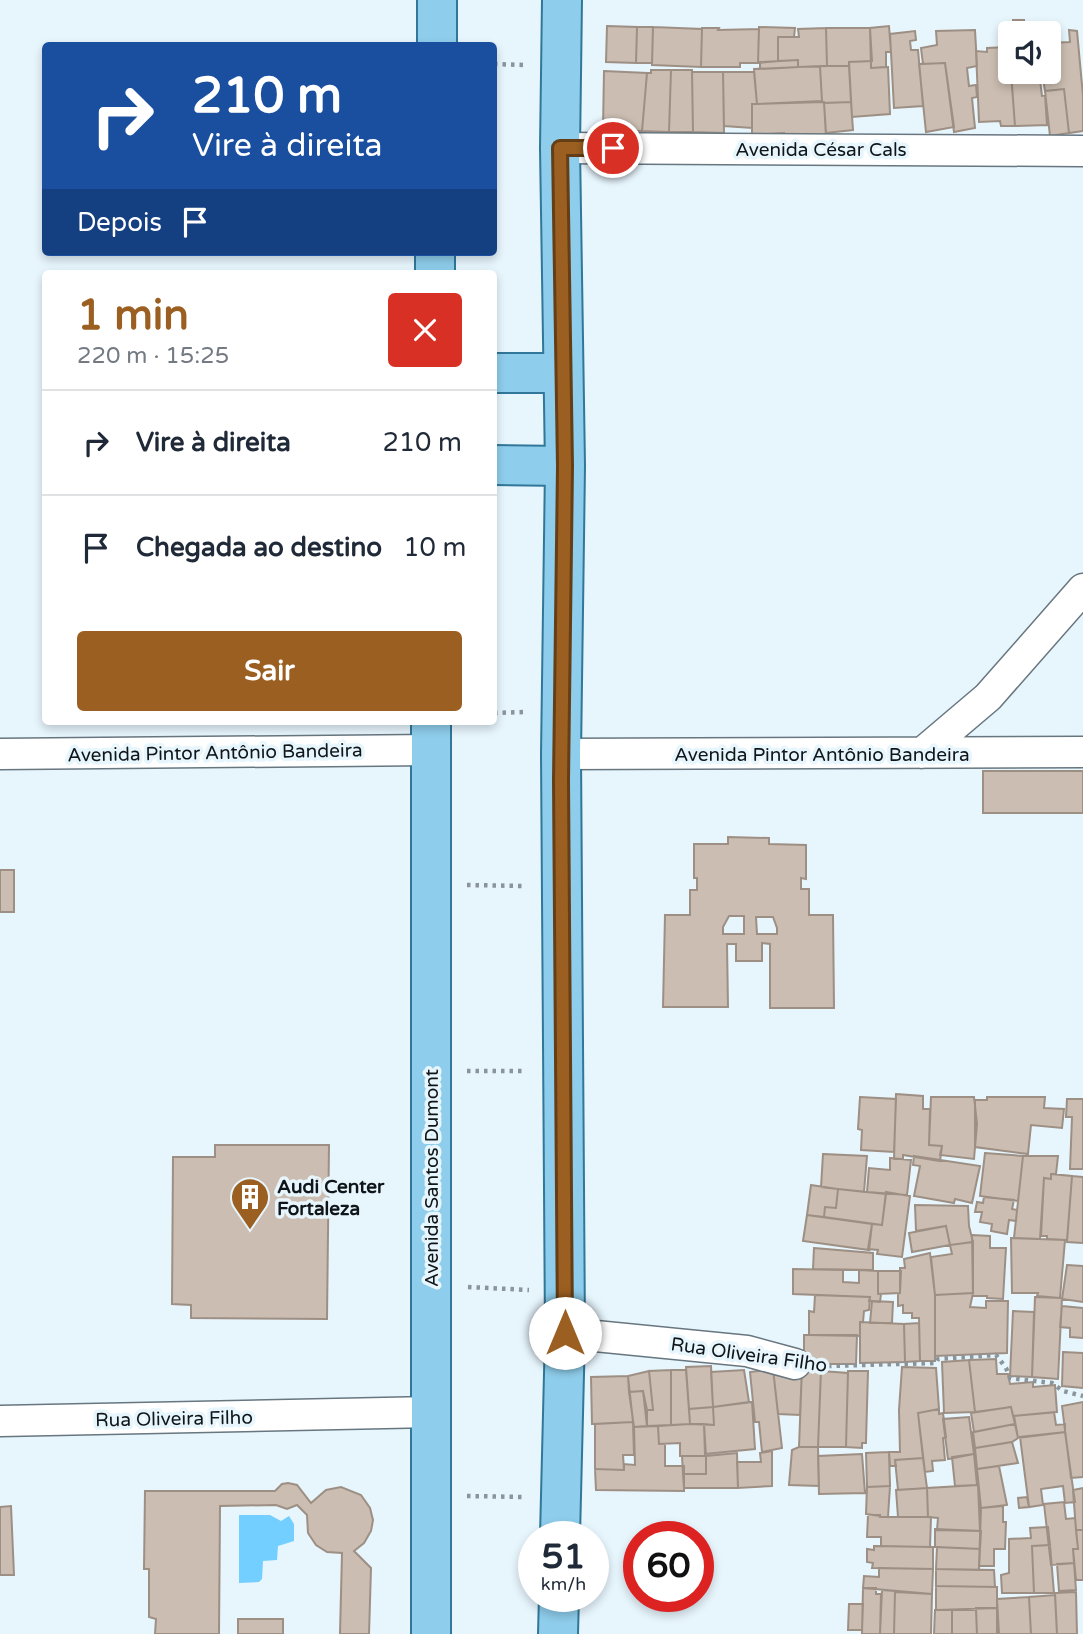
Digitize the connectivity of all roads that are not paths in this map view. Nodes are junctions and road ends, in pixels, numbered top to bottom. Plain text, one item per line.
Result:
1 (437, 0) edge
2 (562, 0) edge
3 (437, 42) edge
4 (560, 148) junction
5 (1083, 151) edge
6 (497, 373) edge
7 (563, 373) junction
8 (497, 465) edge
9 (565, 466) junction
10 (1083, 589) edge
11 (431, 735) edge
12 (1083, 752) edge
13 (922, 753) junction
14 (0, 754) edge
15 (561, 754) junction
16 (565, 1333) junction
17 (795, 1364) road end
18 (432, 1412) junction
19 (0, 1421) edge
20 (560, 1521) edge
21 (559, 1612) edge
22 (431, 1634) edge
23 (558, 1634) edge

1 - 3 main road
2 - 4 main road
4 - 5 street, Avenida César Cals
4 - 7 main road
6 - 7 main road
7 - 9 main road
8 - 9 main road
9 - 15 main road
10 - 13 street
11 - 14 street, Avenida Pintor Antônio Bandeira
11 - 18 main road, Avenida Santos Dumont
12 - 13 street, Avenida Pintor Antônio Bandeira
13 - 15 street, Avenida Pintor Antônio Bandeira
15 - 16 main road
16 - 17 street, Rua Oliveira Filho
16 - 20 main road
18 - 19 street, Rua Oliveira Filho
18 - 22 main road, Avenida Santos Dumont
21 - 23 main road

